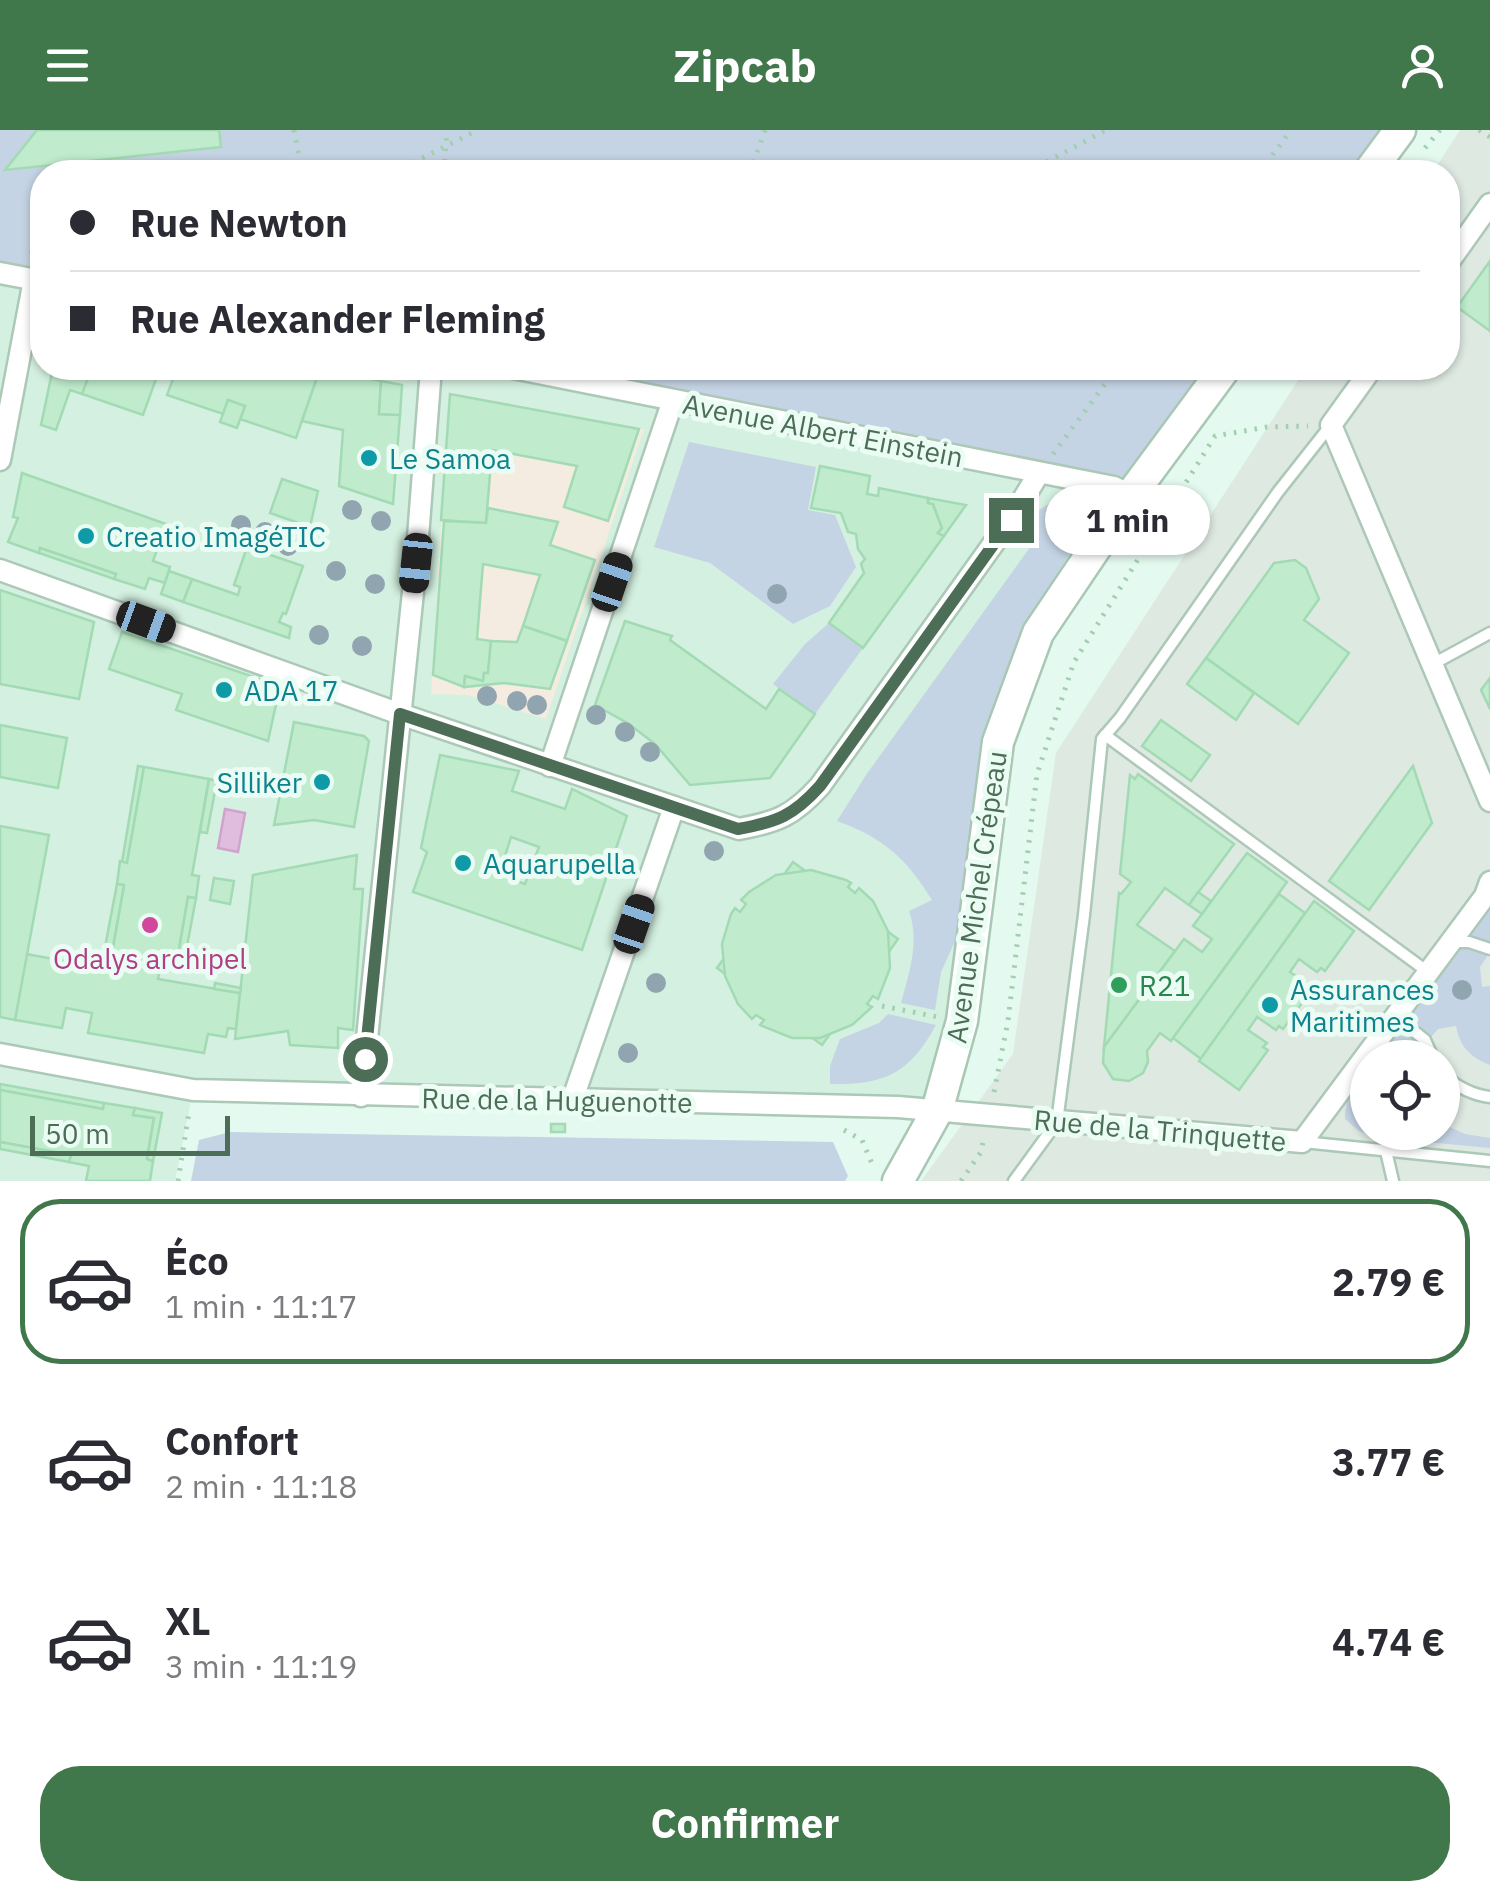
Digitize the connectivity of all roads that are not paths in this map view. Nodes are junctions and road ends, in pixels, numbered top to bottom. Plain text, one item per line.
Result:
1 (1400, 130) edge
2 (1378, 160) edge
3 (1490, 204) edge
4 (1460, 246) edge
5 (0, 274) edge
6 (30, 279) edge
7 (30, 318) edge
8 (430, 380) edge
9 (573, 380) edge
10 (1217, 380) edge
11 (1363, 380) edge
12 (673, 400) junction
13 (1330, 425) junction
14 (0, 460) edge
15 (1039, 474) junction
16 (1131, 495) junction
17 (0, 570) edge
18 (1490, 633) edge
19 (1434, 664) junction
20 (400, 714) junction
21 (1104, 735) junction
22 (550, 766) junction
23 (1490, 801) edge
24 (674, 807) junction
25 (1490, 882) edge
26 (1450, 942) junction
27 (1490, 950) edge
28 (1428, 972) junction
29 (1395, 1016) junction
30 (1426, 1040) edge
31 (0, 1054) edge
32 (1460, 1088) edge
33 (361, 1096) junction
34 (1490, 1096) edge
35 (572, 1101) junction
36 (937, 1111) junction
37 (1057, 1122) junction
38 (1302, 1142) junction
39 (1350, 1147) edge
40 (1386, 1150) joint
41 (1490, 1161) edge
42 (886, 1176) edge
43 (1014, 1181) edge
44 (1393, 1181) edge

1 - 2 street
3 - 4 street
5 - 6 street
7 - 14 street
8 - 20 street
9 - 12 street, Avenue Albert Einstein
10 - 16 street, Avenue Michel Crépeau
11 - 13 street
12 - 15 street, Avenue Albert Einstein
12 - 22 street
13 - 19 street
13 - 21 lane
15 - 16 street, Avenue Albert Einstein
15 - 24 street
16 - 36 street, Avenue Michel Crépeau
17 - 20 street
18 - 19 lane
19 - 23 street
20 - 22 street
20 - 33 street
21 - 28 lane
21 - 37 lane
22 - 24 street
24 - 35 street
25 - 26 street, Rue de la Trinquette
26 - 27 lane
26 - 28 street, Rue de la Trinquette
28 - 29 street, Rue de la Trinquette
29 - 30 lane
29 - 38 street, Rue de la Trinquette
31 - 33 street, Rue de la Huguenotte
32 - 34 lane
33 - 35 street, Rue de la Huguenotte
35 - 36 street, Rue de la Huguenotte
36 - 37 street, Rue de la Trinquette
36 - 42 street, Avenue Michel Crépeau
37 - 38 street, Rue de la Trinquette
37 - 43 lane
38 - 39 lane
40 - 41 lane
40 - 44 lane

